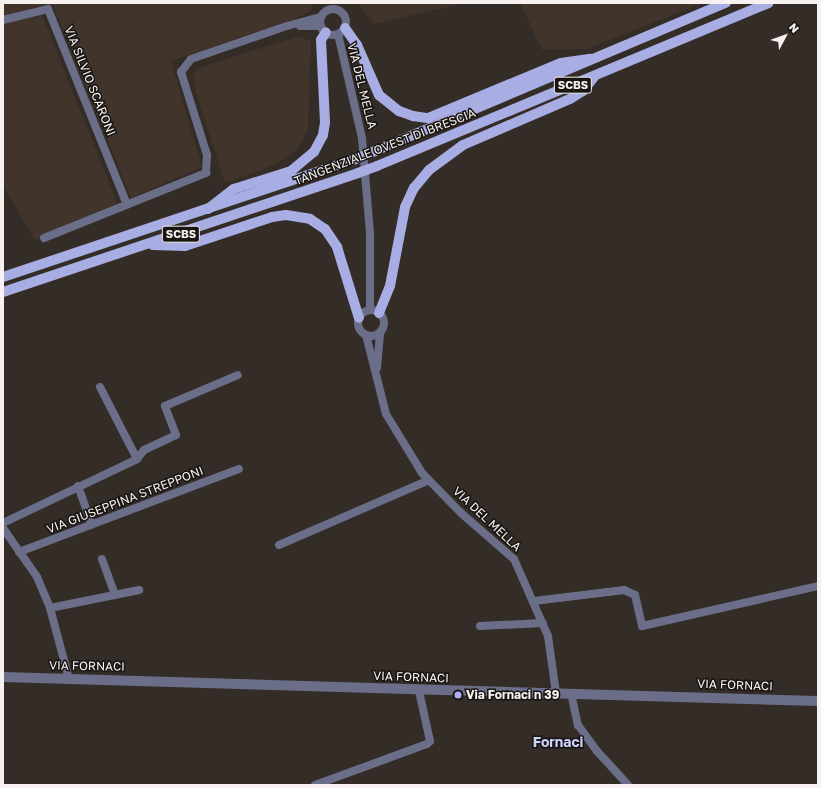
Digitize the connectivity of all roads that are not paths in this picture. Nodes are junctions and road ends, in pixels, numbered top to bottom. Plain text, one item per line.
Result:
1 (323, 3) edge
2 (337, 3) edge
3 (726, 3) edge
4 (768, 3) edge
5 (341, 12) junction
6 (323, 15) junction
7 (3, 20) edge
8 (287, 26) junction
9 (323, 29) junction
10 (341, 31) junction
11 (597, 59) junction
12 (594, 77) junction
13 (127, 205) junction
14 (205, 212) junction
15 (44, 238) dead end
16 (149, 245) junction
17 (3, 277) edge
18 (3, 292) edge
19 (374, 311) junction
20 (359, 318) junction
21 (380, 332) junction
22 (366, 335) junction
23 (238, 375) dead end
24 (376, 375) junction
25 (100, 387) dead end
26 (137, 459) junction
27 (239, 469) dead end
28 (428, 480) junction
29 (78, 486) junction
30 (3, 523) edge
31 (92, 526) junction
32 (3, 528) edge
33 (279, 545) dead end
34 (19, 552) junction
35 (102, 559) dead end
36 (818, 586) edge
37 (139, 590) dead end
38 (115, 594) junction
39 (534, 601) junction
40 (50, 608) junction
41 (543, 623) junction
42 (480, 626) dead end
43 (3, 677) edge
44 (70, 679) junction
45 (419, 691) junction
46 (556, 693) junction
47 (571, 693) junction
48 (818, 701) edge
49 (315, 785) edge
50 (628, 785) edge

1 - 6 street
2 - 5 street
3 - 11 main road, TANGENZIALE OVEST DI BRESCIA / SCBS
4 - 12 main road, TANGENZIALE OVEST DI BRESCIA / SCBS
5 - 6 street
5 - 10 street
6 - 8 street
6 - 9 street
7 - 13 street, VIA SILVIO SCARONI
8 - 9 street
8 - 13 street
9 - 10 street
9 - 14 main road
10 - 11 main road
10 - 19 street, VIA DEL MELLA
11 - 14 main road, TANGENZIALE OVEST DI BRESCIA / SCBS, bridge
12 - 16 main road, TANGENZIALE OVEST DI BRESCIA / SCBS, bridge
12 - 19 main road
13 - 15 street
14 - 17 main road, TANGENZIALE OVEST DI BRESCIA / SCBS
16 - 18 main road, TANGENZIALE OVEST DI BRESCIA / SCBS
16 - 20 main road
19 - 20 street
19 - 21 street, VIA DEL MELLA
20 - 22 street, VIA DEL MELLA
21 - 22 street
21 - 24 street, VIA DEL MELLA
22 - 24 street, VIA DEL MELLA
23 - 26 street
24 - 28 street, VIA DEL MELLA
25 - 26 street
26 - 29 street
27 - 31 street, VIA GIUSEPPINA STREPPONI
28 - 33 street
28 - 39 street, VIA DEL MELLA
29 - 30 street
29 - 31 street
31 - 34 street, VIA GIUSEPPINA STREPPONI
32 - 34 street
34 - 40 street
35 - 38 street
36 - 39 street
37 - 38 street
38 - 40 street
39 - 41 street, VIA DEL MELLA
40 - 44 street
41 - 42 street
41 - 46 street, VIA DEL MELLA
43 - 44 street, VIA FORNACI
44 - 45 street, VIA FORNACI
45 - 46 street, VIA FORNACI
45 - 49 street
46 - 47 street, VIA FORNACI
47 - 48 street, VIA FORNACI
47 - 50 street

